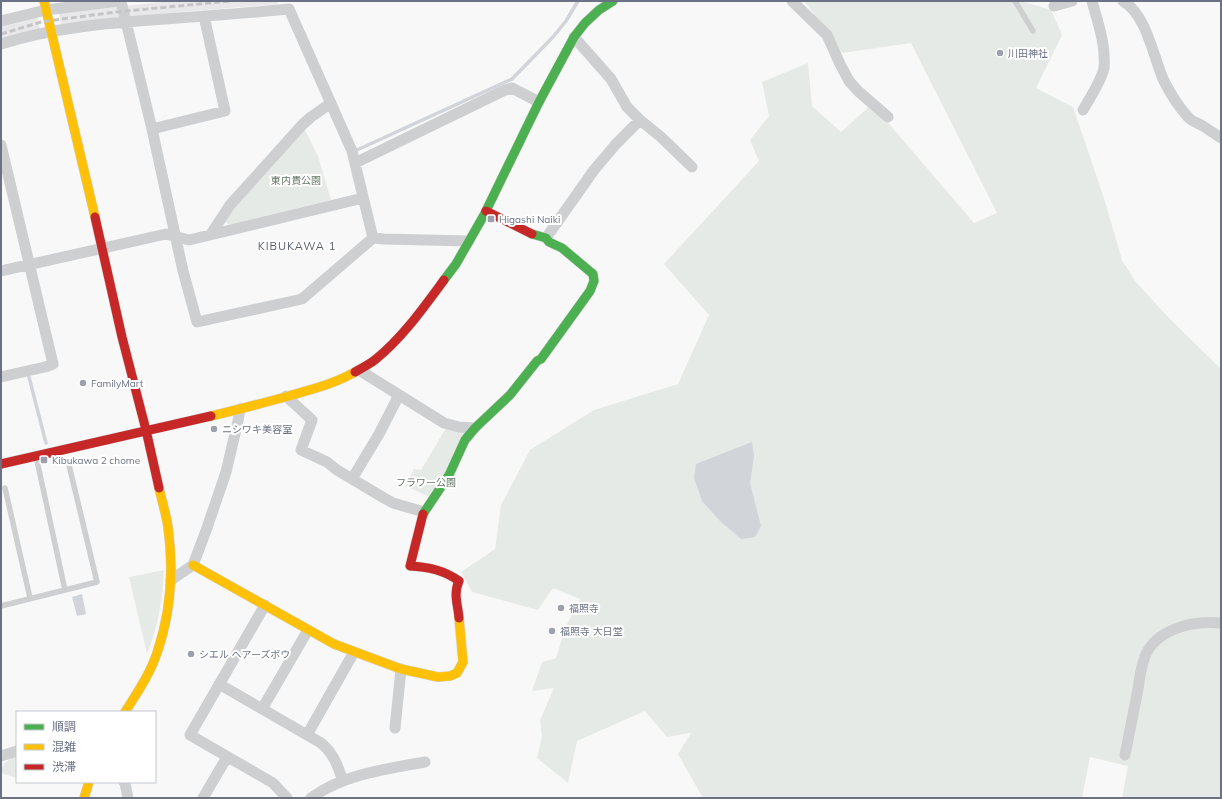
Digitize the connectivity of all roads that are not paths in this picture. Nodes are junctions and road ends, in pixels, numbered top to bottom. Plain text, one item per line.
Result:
1 (120, 1) edge
2 (613, 1) edge
3 (792, 1) edge
4 (1015, 1) edge
5 (1072, 1) edge
6 (1092, 1) edge
7 (1122, 1) edge
8 (45, 6) edge
9 (1054, 6) dead end
10 (204, 16) junction
11 (1, 21) edge
12 (126, 22) junction
13 (50, 31) junction
14 (1033, 31) dead end
15 (574, 37) junction
16 (1, 44) edge
17 (539, 102) junction
18 (331, 103) junction
19 (1083, 110) dead end
20 (888, 117) dead end
21 (640, 120) junction
22 (152, 129) junction
23 (1221, 138) edge
24 (1, 145) edge
25 (355, 163) junction
26 (692, 167) dead end
27 (363, 198) junction
28 (486, 211) junction
29 (211, 234) junction
30 (176, 237) junction
31 (373, 238) junction
32 (546, 238) junction
33 (469, 241) junction
34 (103, 249) junction
35 (30, 265) junction
36 (1, 271) edge
37 (359, 370) junction
38 (1, 377) edge
39 (399, 395) junction
40 (286, 396) junction
41 (240, 408) junction
42 (475, 428) junction
43 (146, 430) junction
44 (36, 456) junction
45 (1, 464) edge
46 (69, 465) dead end
47 (352, 479) junction
48 (5, 488) dead end
49 (424, 512) junction
50 (193, 565) junction
51 (171, 580) junction
52 (65, 590) junction
53 (30, 598) junction
54 (265, 605) junction
55 (1, 606) edge
56 (1221, 623) edge
57 (308, 630) junction
58 (354, 652) junction
59 (401, 669) junction
60 (219, 684) junction
61 (262, 709) junction
62 (126, 711) edge
63 (395, 728) dead end
64 (307, 735) junction
65 (16, 750) edge
66 (1125, 755) dead end
67 (1, 756) edge
68 (227, 757) junction
69 (425, 762) dead end
70 (343, 780) junction
71 (89, 783) edge
72 (125, 783) edge
73 (84, 798) edge
74 (128, 798) edge
75 (203, 798) edge
76 (287, 798) edge
77 (311, 798) edge

1 - 8 street
1 - 12 street
2 - 15 street
3 - 20 street
4 - 14 lane
5 - 9 street
6 - 19 street
7 - 23 street
8 - 11 street
8 - 13 street
10 - 12 street
10 - 18 street
10 - 22 street
12 - 13 street
12 - 22 street
13 - 16 street
13 - 34 street
15 - 17 street
15 - 21 street
17 - 25 street
17 - 28 street
18 - 25 street
18 - 29 street
21 - 26 street
21 - 32 street
22 - 30 street
24 - 35 street
25 - 27 street
27 - 29 street
27 - 31 street
28 - 32 street
28 - 33 street
29 - 30 street
30 - 31 street
30 - 34 street
31 - 33 street
32 - 42 street
33 - 37 street
34 - 35 street
34 - 43 street
35 - 36 street
35 - 38 street
37 - 39 street
37 - 40 street
39 - 42 street
39 - 47 street
40 - 41 street
40 - 47 street
41 - 43 street
41 - 50 street
42 - 49 street
43 - 44 street
43 - 51 street
44 - 45 street
44 - 52 lane
46 - 52 lane
47 - 49 street
48 - 53 lane
49 - 59 street
50 - 51 street
50 - 54 street
51 - 62 street
52 - 53 lane
53 - 55 lane
54 - 57 street
54 - 60 street
56 - 66 street
57 - 58 street
57 - 61 street
58 - 59 street
58 - 64 street
59 - 63 street
60 - 61 street
60 - 68 street
61 - 64 street
64 - 70 street
65 - 67 street
68 - 75 street
68 - 76 street
69 - 70 street
70 - 77 street
71 - 73 street
72 - 74 street

